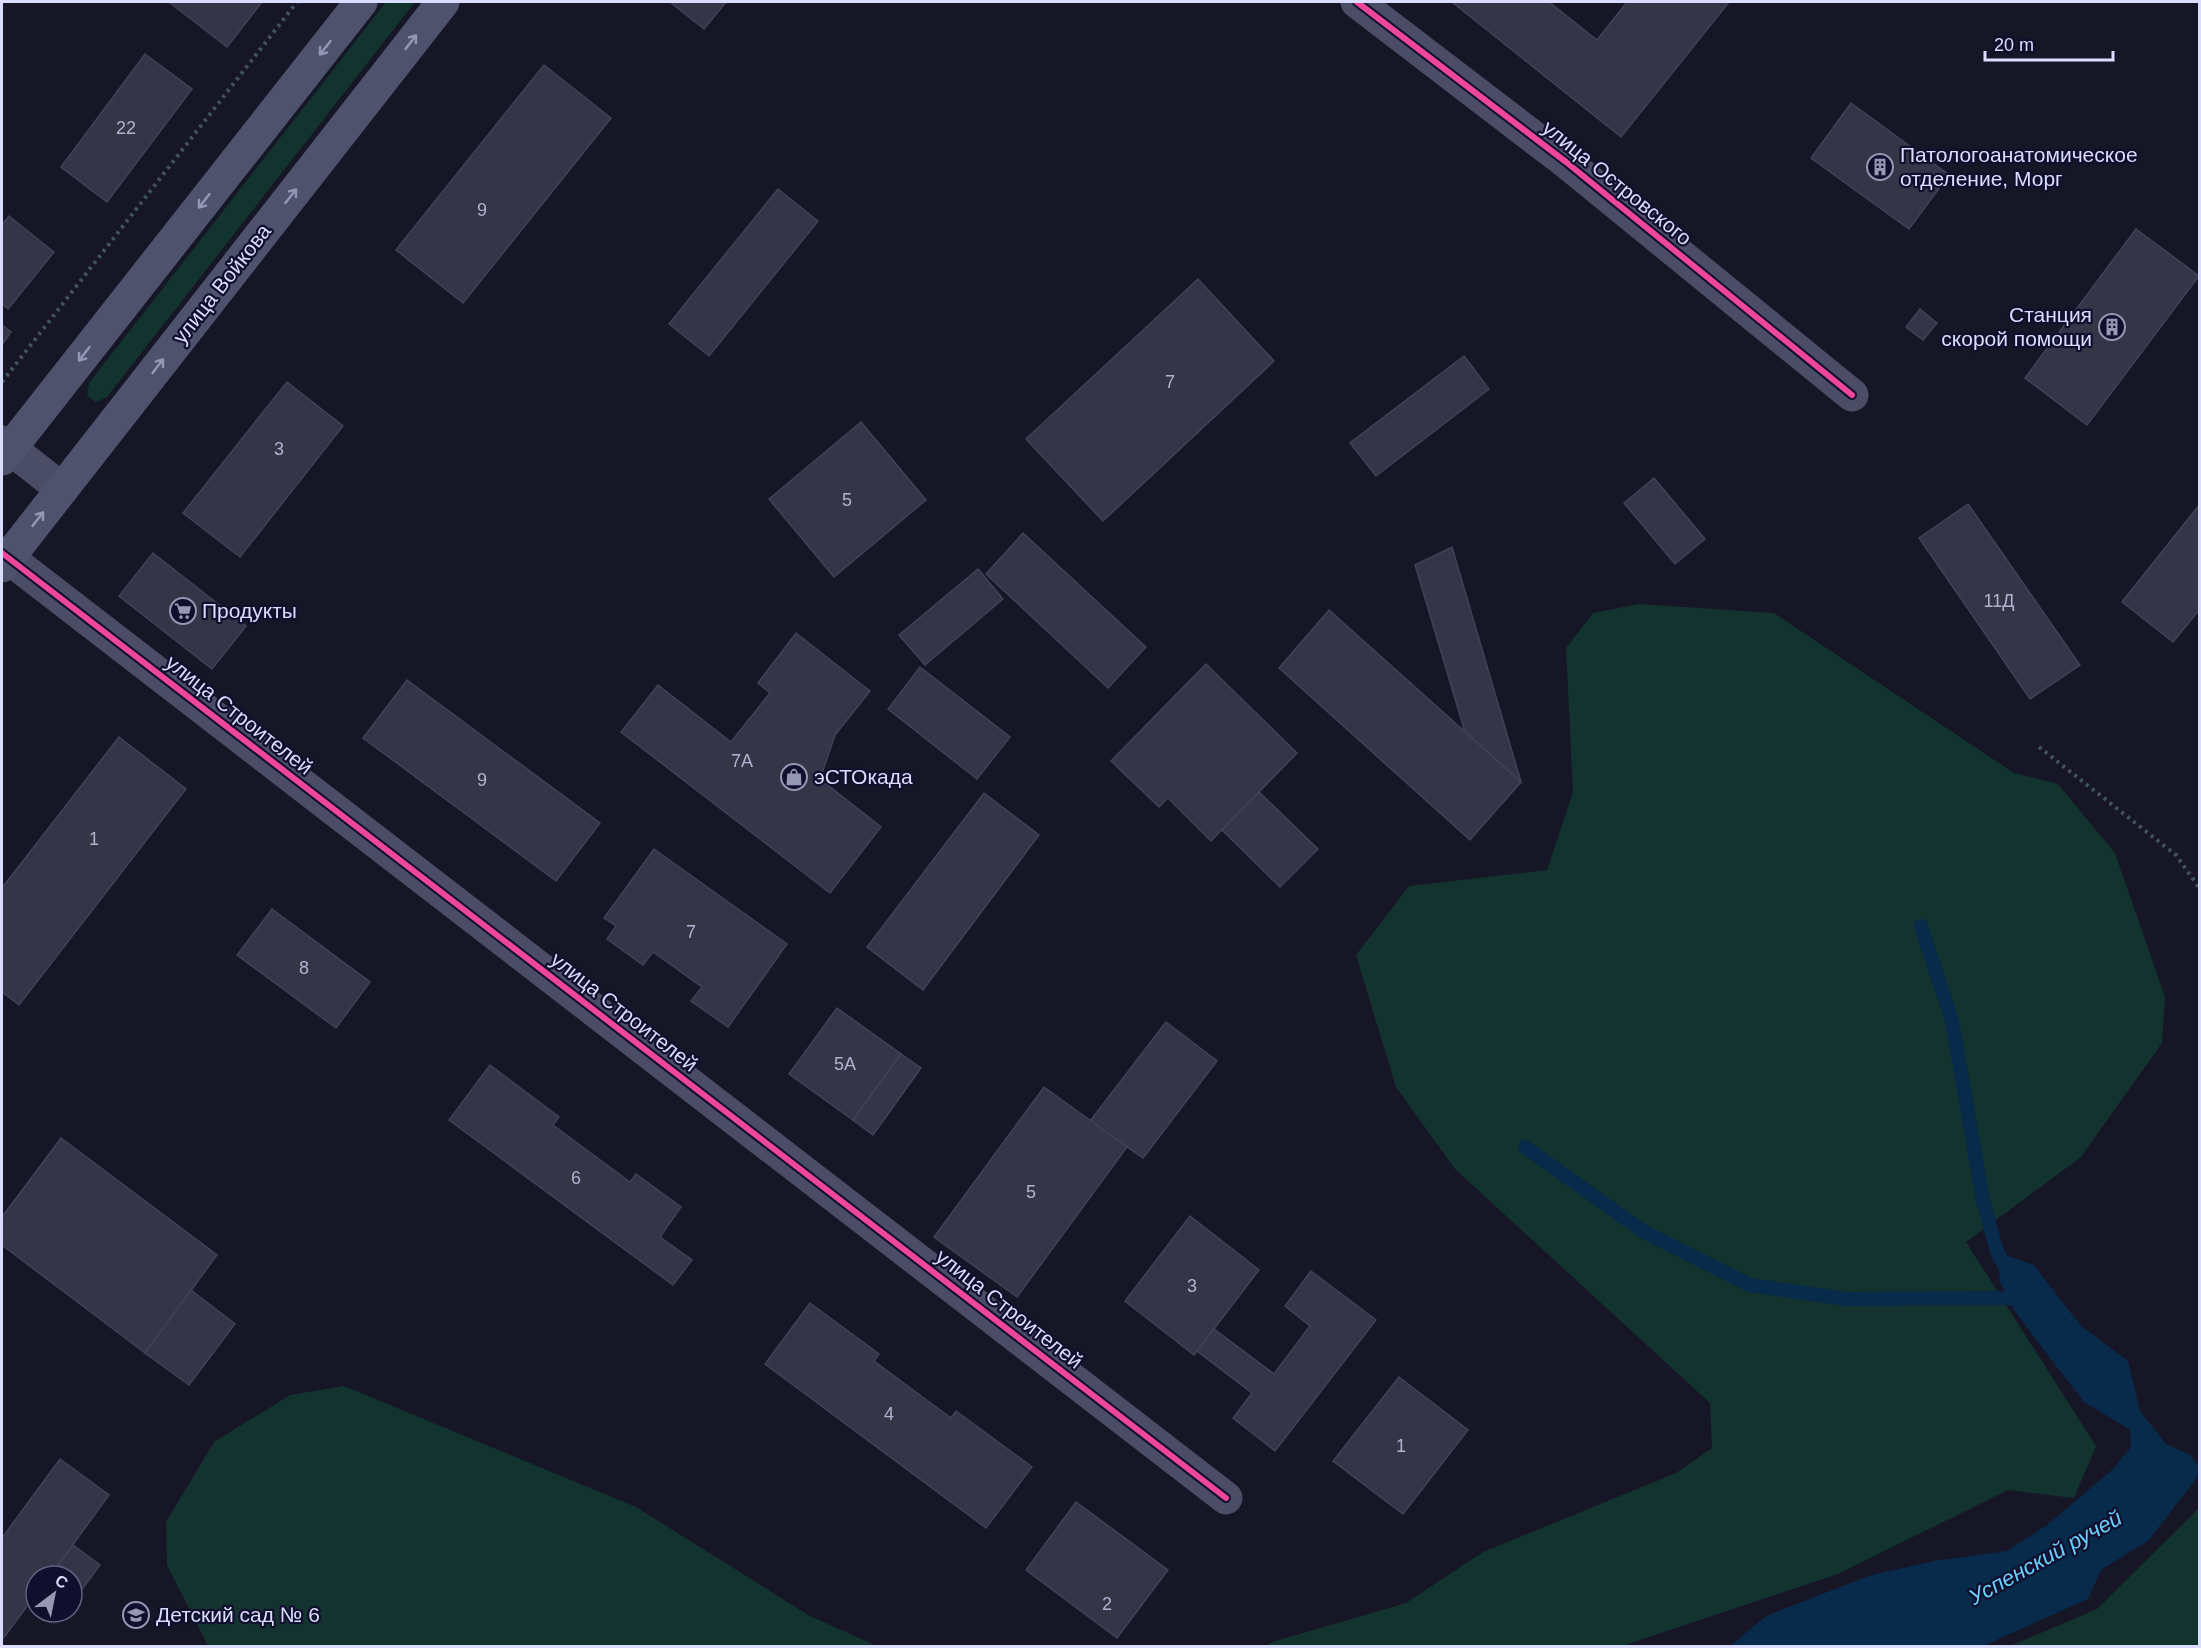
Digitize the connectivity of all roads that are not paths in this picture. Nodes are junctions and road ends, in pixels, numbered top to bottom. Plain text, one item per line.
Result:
1 (361, 2) edge
2 (443, 2) edge
3 (1358, 2) edge
4 (1852, 395) dead end
5 (4, 450) edge
6 (62, 489) junction
7 (4, 559) edge
8 (1226, 1498) dead end

1 -> 5 main road
6 -> 2 main road, улица Войкова
3 - 4 street, улица Островского
5 - 6 street
7 -> 6 main road, улица Войкова
7 - 8 street, улица Строителей

